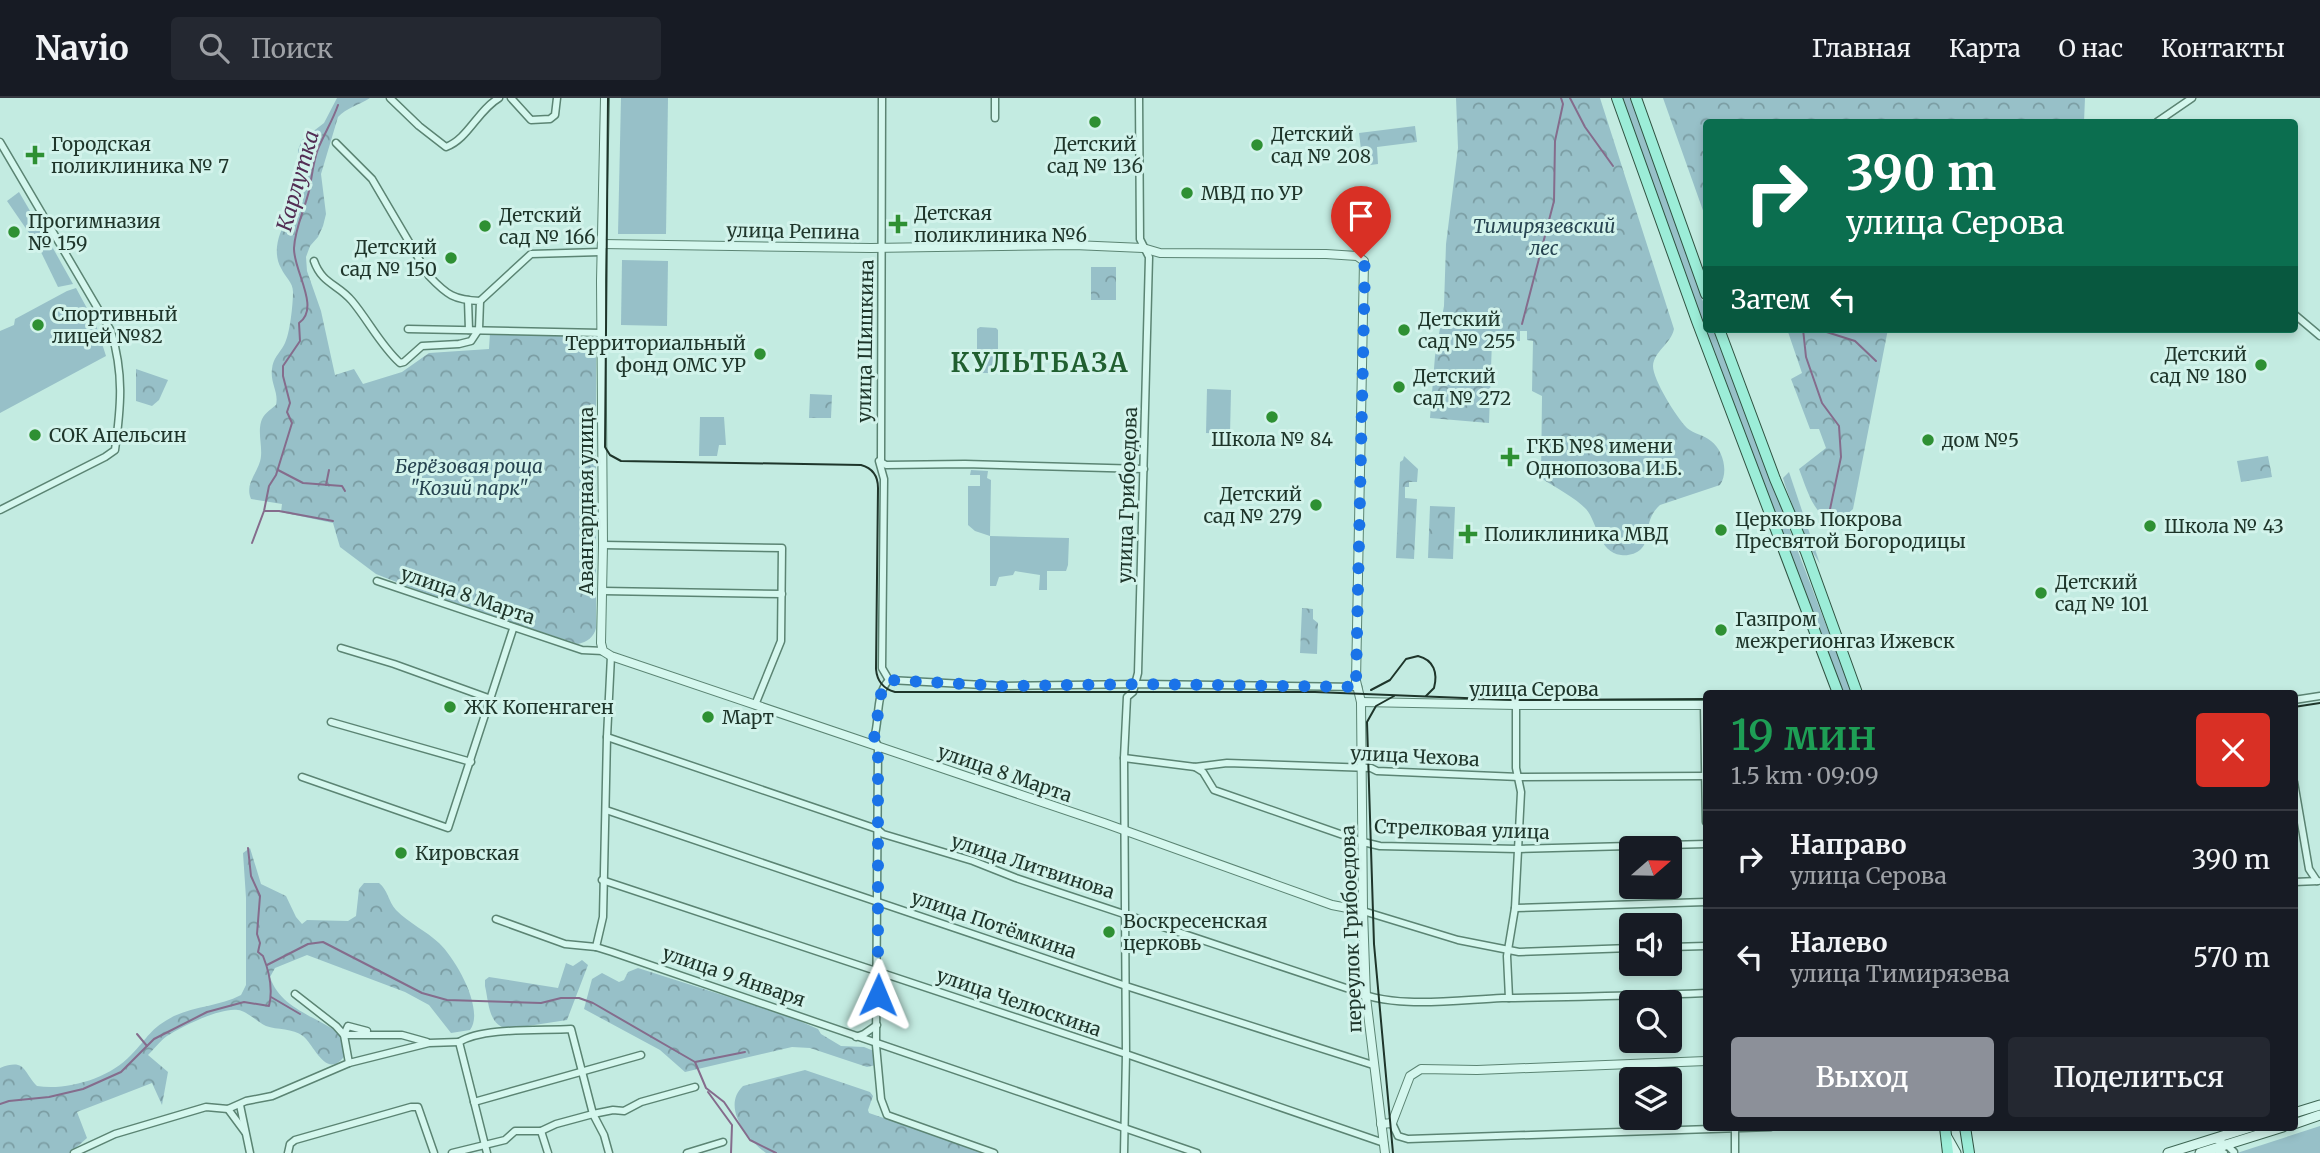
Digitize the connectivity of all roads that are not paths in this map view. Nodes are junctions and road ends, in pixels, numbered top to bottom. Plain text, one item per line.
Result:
1 (390, 98) edge
2 (497, 98) edge
3 (511, 98) edge
4 (556, 98) edge
5 (604, 98) edge
6 (882, 98) edge
7 (995, 98) edge
8 (1139, 98) edge
9 (1617, 98) edge
10 (1636, 98) edge
11 (2192, 98) edge
12 (995, 118) dead end
13 (2161, 119) edge
14 (0, 142) edge
15 (336, 143) dead end
16 (881, 247) junction
17 (602, 248) junction
18 (1143, 248) junction
19 (1361, 258) joint
20 (314, 261) dead end
21 (1703, 286) edge
22 (468, 300) junction
23 (480, 300) junction
24 (2298, 317) edge
25 (408, 329) dead end
26 (479, 329) junction
27 (468, 330) junction
28 (601, 333) junction
29 (1720, 333) edge
30 (2320, 336) edge
31 (879, 458) junction
32 (1144, 470) junction
33 (0, 510) edge
34 (603, 545) junction
35 (377, 581) dead end
36 (603, 591) junction
37 (782, 594) junction
38 (513, 629) junction
39 (341, 648) dead end
40 (607, 654) junction
41 (889, 680) junction
42 (1134, 685) junction
43 (1358, 687) junction
44 (1837, 690) edge
45 (1856, 690) edge
46 (2320, 696) edge
47 (491, 699) junction
48 (2298, 699) edge
49 (1361, 702) junction
50 (755, 705) junction
51 (1516, 705) junction
52 (1703, 705) edge
53 (331, 722) dead end
54 (607, 737) junction
55 (878, 746) junction
56 (1124, 758) junction
57 (471, 762) junction
58 (1195, 767) junction
59 (1362, 768) junction
60 (1703, 776) edge
61 (302, 777) dead end
62 (1518, 778) junction
63 (2298, 805) edge
64 (606, 810) junction
65 (877, 829) junction
66 (1124, 832) junction
67 (1363, 842) junction
68 (1703, 844) edge
69 (1518, 849) junction
70 (602, 880) junction
71 (2319, 881) edge
72 (2298, 883) edge
73 (1363, 894) junction
74 (878, 901) junction
75 (1703, 902) edge
76 (1515, 908) junction
77 (1354, 909) junction
78 (1125, 913) junction
79 (496, 919) dead end
80 (1703, 946) edge
81 (596, 947) junction
82 (1682, 947) edge
83 (1619, 948) edge
84 (1509, 949) junction
85 (878, 971) junction
86 (1126, 986) junction
87 (1703, 993) edge
88 (295, 994) dead end
89 (1366, 997) junction
90 (1509, 998) junction
91 (877, 1025) junction
92 (344, 1035) junction
93 (856, 1037) junction
94 (459, 1042) junction
95 (429, 1043) junction
96 (877, 1045) junction
97 (1126, 1054) junction
98 (641, 1055) dead end
99 (1703, 1061) edge
100 (349, 1063) junction
101 (1373, 1065) junction
102 (582, 1071) junction
103 (695, 1087) dead end
104 (474, 1102) junction
105 (240, 1105) junction
106 (2320, 1105) edge
107 (228, 1109) junction
108 (2298, 1112) edge
109 (593, 1114) junction
110 (2320, 1115) edge
111 (1392, 1123) junction
112 (2298, 1123) edge
113 (1381, 1124) junction
114 (1125, 1128) junction
115 (1703, 1129) edge
116 (541, 1131) junction
117 (1735, 1131) edge
118 (1945, 1131) edge
119 (1945, 1131) edge
120 (1946, 1131) edge
121 (1964, 1131) edge
122 (1965, 1131) edge
123 (1966, 1131) edge
124 (2246, 1131) edge
125 (2265, 1131) edge
126 (246, 1133) junction
127 (2237, 1137) junction
128 (723, 1142) dead end
129 (2215, 1144) junction
130 (1385, 1148) edge
131 (486, 1149) edge
132 (2229, 1151) edge
133 (74, 1153) edge
134 (250, 1153) edge
135 (288, 1153) edge
136 (434, 1153) edge
137 (452, 1153) edge
138 (548, 1153) edge
139 (609, 1153) edge
140 (687, 1153) edge
141 (994, 1153) edge
142 (1124, 1153) edge
143 (1197, 1153) edge
144 (1735, 1153) edge
145 (1948, 1153) edge
146 (1956, 1153) edge
147 (1969, 1153) edge
148 (1976, 1153) edge
149 (2168, 1153) edge
150 (2200, 1153) edge

1 - 2 street
3 - 4 street
5 - 17 street, Авангардная улица
6 - 16 street, улица Шишкина
7 - 12 street
8 - 18 street, улица Грибоедова
9 - 44 main road
10 - 21 main road
11 - 13 street
14 - 33 street
15 - 22 street
16 - 17 street, улица Репина
16 - 18 street, улица Репина
16 - 31 street, улица Шишкина
17 - 23 street
17 - 28 street, Авангардная улица
18 - 19 street, улица Репина
18 - 32 street, улица Грибоедова
19 - 43 street, переулок Грибоедова
20 - 26 street
22 - 23 street
22 - 27 street
23 - 26 street
24 - 30 street
25 - 27 street
26 - 27 street
26 - 28 street
28 - 34 street, Авангардная улица
29 - 45 main road
31 - 32 street
31 - 41 street, улица Шишкина
32 - 42 street, улица Грибоедова
34 - 36 street, Авангардная улица
34 - 37 street
35 - 38 street, улица 8 Марта
36 - 37 street
36 - 40 street, Авангардная улица
37 - 50 street
38 - 40 street, улица 8 Марта
38 - 47 street
39 - 47 street
40 - 50 street, улица 8 Марта
40 - 54 street, Авангардная улица
41 - 42 street
41 - 55 street
42 - 43 street
42 - 56 street
43 - 49 street, переулок Грибоедова
46 - 48 street
47 - 57 street
49 - 51 street, улица Серова
49 - 59 street, переулок Грибоедова
50 - 55 street, улица 8 Марта
51 - 52 street, улица Серова
51 - 62 street
53 - 57 street
54 - 64 street, Авангардная улица
54 - 65 street, улица Литвинова
55 - 65 street
55 - 66 street, улица 8 Марта
56 - 58 street, улица Чехова
56 - 66 street
57 - 61 street
58 - 59 street, улица Чехова
58 - 67 street, Стрелковая улица
59 - 62 street, улица Чехова
59 - 67 street, переулок Грибоедова
60 - 62 street, улица Чехова
62 - 69 street
63 - 71 street
64 - 70 street, Авангардная улица
64 - 74 street, улица Потёмкина
65 - 74 street
65 - 78 street, улица Литвинова
66 - 77 street, улица 8 Марта
66 - 78 street
67 - 69 street, Стрелковая улица
67 - 73 street, переулок Грибоедова
68 - 69 street, Стрелковая улица
69 - 76 street
70 - 81 street, Авангардная улица
70 - 85 street, улица Челюскина
71 - 72 street
73 - 77 street, переулок Грибоедова
73 - 77 street
74 - 85 street
74 - 86 street, улица Потёмкина
75 - 76 street
76 - 84 street
77 - 84 street, улица 8 Марта
77 - 89 street, переулок Грибоедова
78 - 86 street
78 - 89 street, улица Литвинова
79 - 81 street, улица 9 Января
80 - 82 street
81 - 93 street, улица 9 Января
83 - 84 street, улица 8 Марта
84 - 90 street
85 - 91 street
85 - 97 street, улица Челюскина
86 - 97 street
86 - 101 street, улица Потёмкина
87 - 90 street, улица Литвинова
88 - 92 street
89 - 90 street, улица Литвинова
89 - 101 street, переулок Грибоедова
91 - 93 street
91 - 96 street
92 - 95 street
92 - 100 street
93 - 96 street, улица 9 Января
94 - 95 street
94 - 102 street
94 - 104 street
95 - 100 street
96 - 114 street, улица 9 Января
96 - 141 street
97 - 114 street
97 - 130 street, улица Челюскина
98 - 102 street
99 - 111 street
100 - 105 street
101 - 113 street, переулок Грибоедова
102 - 104 street
102 - 109 street
103 - 109 street
104 - 131 street
105 - 107 street
105 - 126 street
106 - 108 main road
107 - 126 street
107 - 133 street
109 - 116 street
109 - 139 street
110 - 112 main road
111 - 113 street
111 - 115 street
113 - 130 street, переулок Грибоедова
114 - 142 street
114 - 143 street, улица 9 Января
116 - 131 street
116 - 138 street
117 - 144 street
118 - 145 main road
119 - 146 main road
120 - 121 main road
122 - 147 main road
123 - 148 main road
124 - 127 main road
125 - 127 main road
126 - 134 street
127 - 129 main road
127 - 132 main road
128 - 140 street
129 - 132 main road
129 - 149 main road
129 - 150 main road
131 - 137 street
135 - 136 street

